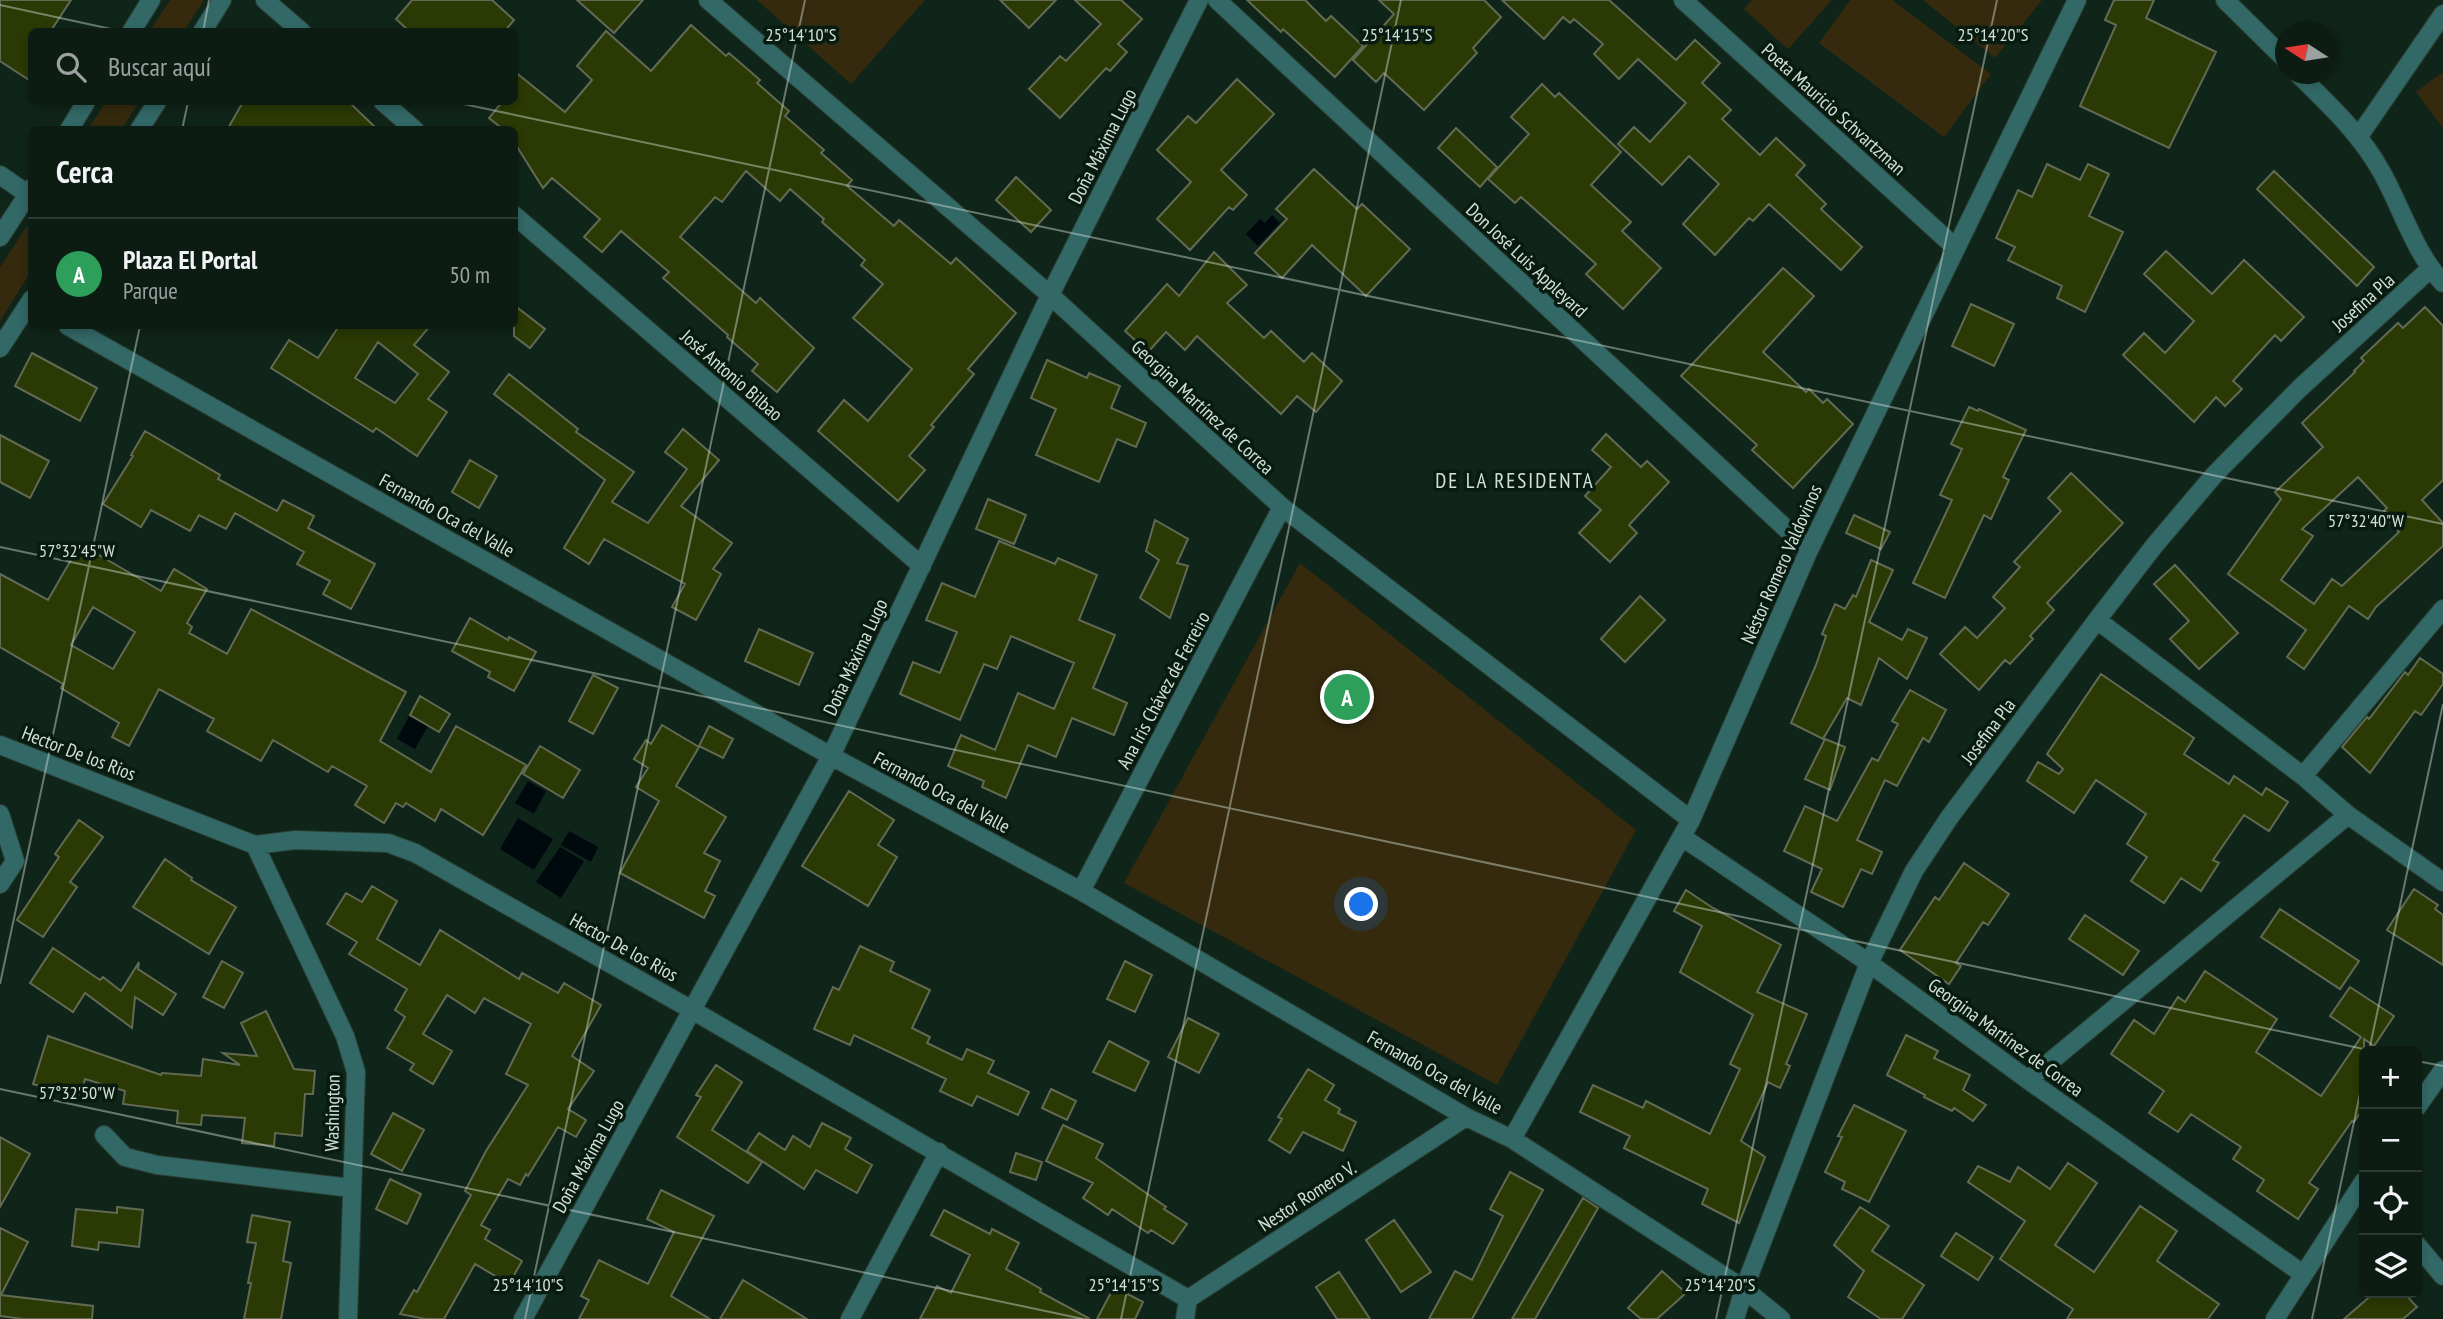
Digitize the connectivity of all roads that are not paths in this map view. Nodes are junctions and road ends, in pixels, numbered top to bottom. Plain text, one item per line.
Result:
1 (151, 0) edge
2 (222, 0) edge
3 (265, 0) edge
4 (708, 0) edge
5 (1199, 0) edge
6 (1217, 0) edge
7 (1683, 0) edge
8 (2077, 0) edge
9 (2225, 0) edge
10 (2443, 14) edge
11 (134, 28) edge
12 (204, 28) edge
13 (297, 28) edge
14 (2275, 50) edge
15 (2308, 84) edge
16 (84, 105) edge
17 (155, 105) edge
18 (386, 105) edge
19 (71, 126) edge
20 (142, 126) edge
21 (410, 126) edge
22 (2359, 136) junction
23 (0, 175) edge
24 (28, 192) edge
25 (28, 196) edge
26 (518, 218) edge
27 (0, 237) edge
28 (1956, 248) junction
29 (2430, 269) junction
30 (2443, 283) edge
31 (1050, 295) junction
32 (28, 305) edge
33 (73, 329) edge
34 (0, 348) edge
35 (1282, 507) junction
36 (1809, 550) junction
37 (922, 566) junction
38 (2443, 609) edge
39 (2097, 620) junction
40 (0, 745) edge
41 (831, 756) junction
42 (2303, 776) junction
43 (0, 814) edge
44 (2348, 815) junction
45 (1691, 820) junction
46 (1682, 837) junction
47 (255, 845) junction
48 (2443, 882) edge
49 (0, 884) edge
50 (1081, 891) junction
51 (1869, 963) junction
52 (692, 1010) junction
53 (2443, 1070) edge
54 (2028, 1080) junction
55 (2422, 1100) edge
56 (1466, 1117) junction
57 (104, 1135) dead end
58 (1512, 1139) junction
59 (939, 1153) junction
60 (351, 1188) junction
61 (2359, 1190) edge
62 (2422, 1251) edge
63 (2304, 1274) junction
64 (2443, 1276) edge
65 (1744, 1289) junction
66 (1188, 1299) junction
67 (348, 1319) edge
68 (523, 1319) edge
69 (850, 1319) edge
70 (1185, 1319) edge
71 (1735, 1319) edge
72 (1782, 1319) edge
73 (2275, 1319) edge

1 - 11 street
2 - 12 street
3 - 13 street
4 - 31 street, Georgina Martínez de Correa
5 - 31 street, Doña Máxima Lugo
6 - 36 street, Don José Luis Appleyard
7 - 28 street, Poeta Mauricio Schvartzman
8 - 28 street, Néstor Romero Valdovinos
9 - 14 street
10 - 22 street
15 - 22 street
16 - 19 street
17 - 20 street
18 - 21 street
22 - 29 street
23 - 24 street
25 - 27 street
26 - 37 street, José Antonio Bilbao
28 - 36 street, Néstor Romero Valdovinos
29 - 30 street
29 - 39 street, Josefina Pla
31 - 35 street, Georgina Martínez de Correa
31 - 37 street, Doña Máxima Lugo
32 - 34 street
33 - 41 street, Fernando Oca del Valle
35 - 45 street, Georgina Martínez de Correa
35 - 50 street, Ana Iris Chávez de Ferreiro
36 - 45 street, Néstor Romero Valdovinos
37 - 41 street, Doña Máxima Lugo
38 - 42 street
39 - 42 street
39 - 51 street, Josefina Pla
40 - 47 street, Hector De los Rios
41 - 50 street, Fernando Oca del Valle
41 - 52 street, Doña Máxima Lugo
42 - 44 street
43 - 49 street
44 - 48 street
44 - 54 street
45 - 46 street, Néstor Romero Valdovinos
46 - 51 street, Georgina Martínez de Correa
46 - 58 street, Néstor Romero Valdovinos
47 - 52 street, Hector De los Rios
47 - 60 street, Washington
50 - 56 street, Fernando Oca del Valle
51 - 54 street, Georgina Martínez de Correa
51 - 65 street, Josefina Pla
52 - 59 street, Hector De los Rios
52 - 68 street, Doña Máxima Lugo
53 - 55 street
54 - 63 street, Georgina Martínez de Correa
56 - 58 street, Fernando Oca del Valle
56 - 66 street, Nestor Romero V.
57 - 60 street
58 - 65 street, Fernando Oca del Valle
59 - 66 street, Hector De los Rios
59 - 69 street
60 - 67 street, Washington
61 - 63 street
62 - 64 street
63 - 73 street
65 - 71 street, Josefina Pla
65 - 72 street, Fernando Oca del Valle
66 - 70 street

